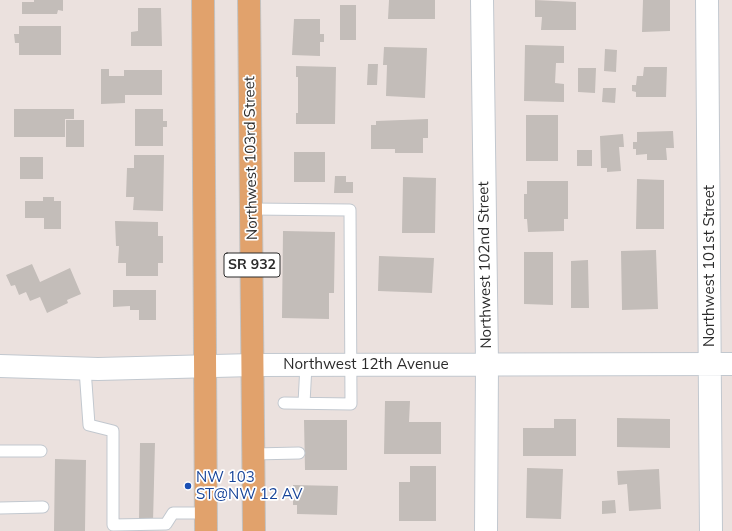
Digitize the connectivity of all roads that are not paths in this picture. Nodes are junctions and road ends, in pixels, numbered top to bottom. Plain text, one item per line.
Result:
1 (202, 0) edge
2 (249, 0) edge
3 (482, 0) edge
4 (708, 0) edge
5 (252, 209) junction
6 (487, 363) junction
7 (306, 364) junction
8 (351, 364) junction
9 (709, 364) junction
10 (732, 364) edge
11 (253, 365) junction
12 (0, 366) edge
13 (205, 366) junction
14 (85, 369) junction
15 (284, 403) dead end
16 (304, 404) junction
17 (0, 451) edge
18 (41, 451) dead end
19 (299, 453) dead end
20 (254, 454) junction
21 (43, 507) dead end
22 (0, 508) edge
23 (206, 522) edge
24 (254, 531) edge
25 (486, 531) edge
26 (711, 531) edge

1 - 13 main road, SR 932
2 - 5 main road, Northwest 103rd Street / SR 932
3 - 6 street, Northwest 102nd Street
4 - 9 street, Northwest 101st Street
5 - 8 lane
5 - 11 main road, Northwest 103rd Street / SR 932
6 - 8 street, Northwest 12th Avenue
6 - 9 street, Northwest 12th Avenue
6 - 25 street, Northwest 102nd Street
7 - 8 street, Northwest 12th Avenue
7 - 11 street, Northwest 12th Avenue
7 - 16 lane
8 - 16 lane
9 - 10 street, Northwest 12th Avenue
9 - 26 street, Northwest 101st Street
11 - 13 street, Northwest 12th Avenue
11 - 20 main road, Northwest 103rd Street / SR 932
12 - 14 street, Northwest 12th Avenue
13 - 14 street, Northwest 12th Avenue
13 - 23 main road, SR 932
14 - 23 lane
15 - 16 lane
17 - 18 lane
19 - 20 lane
20 - 24 main road, Northwest 103rd Street / SR 932
21 - 22 lane

